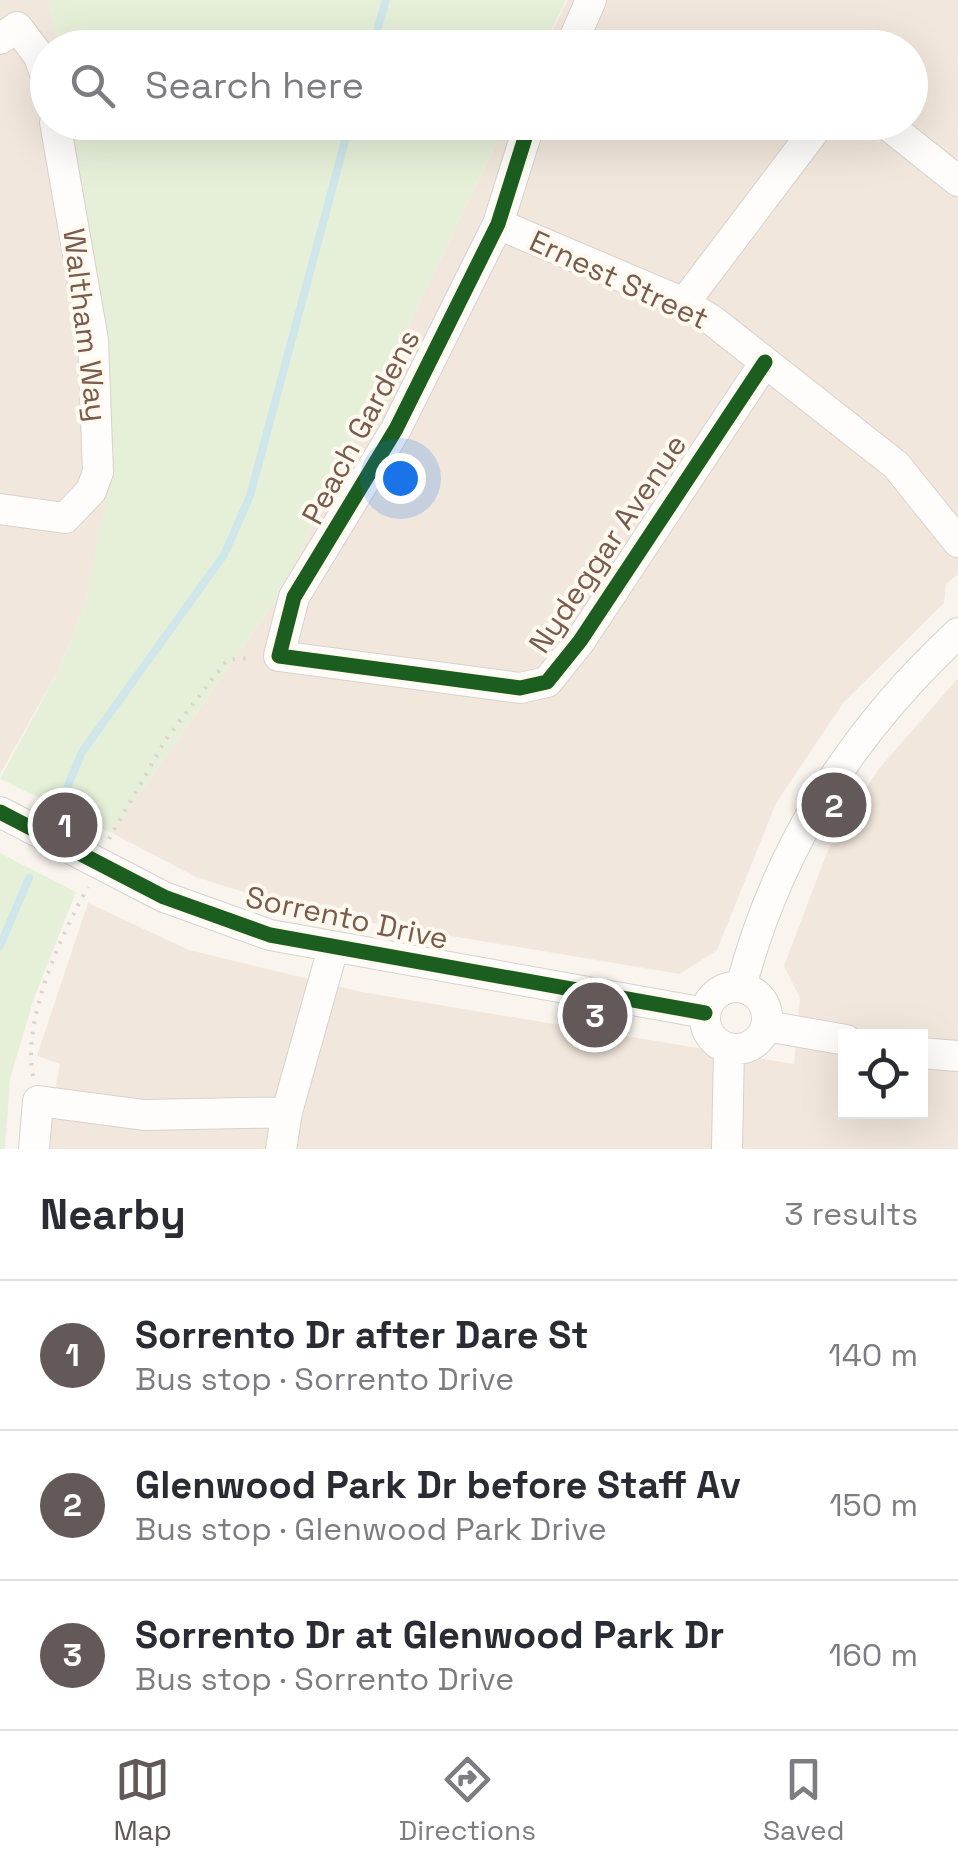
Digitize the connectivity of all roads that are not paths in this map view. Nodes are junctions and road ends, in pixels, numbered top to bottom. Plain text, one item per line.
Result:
1 (591, 0) edge
2 (578, 30) edge
3 (8, 33) edge
4 (30, 49) edge
5 (57, 140) edge
6 (524, 140) edge
7 (808, 140) edge
8 (907, 140) edge
9 (958, 181) edge
10 (498, 224) junction
11 (684, 303) junction
12 (765, 362) junction
13 (0, 509) edge
14 (958, 542) edge
15 (958, 634) edge
16 (279, 656) joint
17 (0, 812) edge
18 (333, 948) junction
19 (741, 987) junction
20 (705, 1014) junction
21 (766, 1026) junction
22 (838, 1039) edge
23 (729, 1048) junction
24 (928, 1054) edge
25 (958, 1056) edge
26 (286, 1112) junction
27 (34, 1149) edge
28 (282, 1149) edge
29 (727, 1149) edge

1 - 2 street
3 - 4 street
5 - 13 street, Waltham Way
6 - 10 street, Peach Gardens
7 - 11 street
8 - 9 street
10 - 11 street, Ernest Street
10 - 16 street, Peach Gardens
11 - 12 street, Ernest Street
12 - 14 street, Ernest Street
12 - 16 street, Nydeggar Avenue
15 - 19 street
17 - 18 street, Sorrento Drive
18 - 20 street, Sorrento Drive
18 - 26 street
19 - 20 street
19 - 21 street
20 - 23 street
21 - 22 street
21 - 23 street
23 - 29 street
24 - 25 street
26 - 27 street
26 - 28 street

